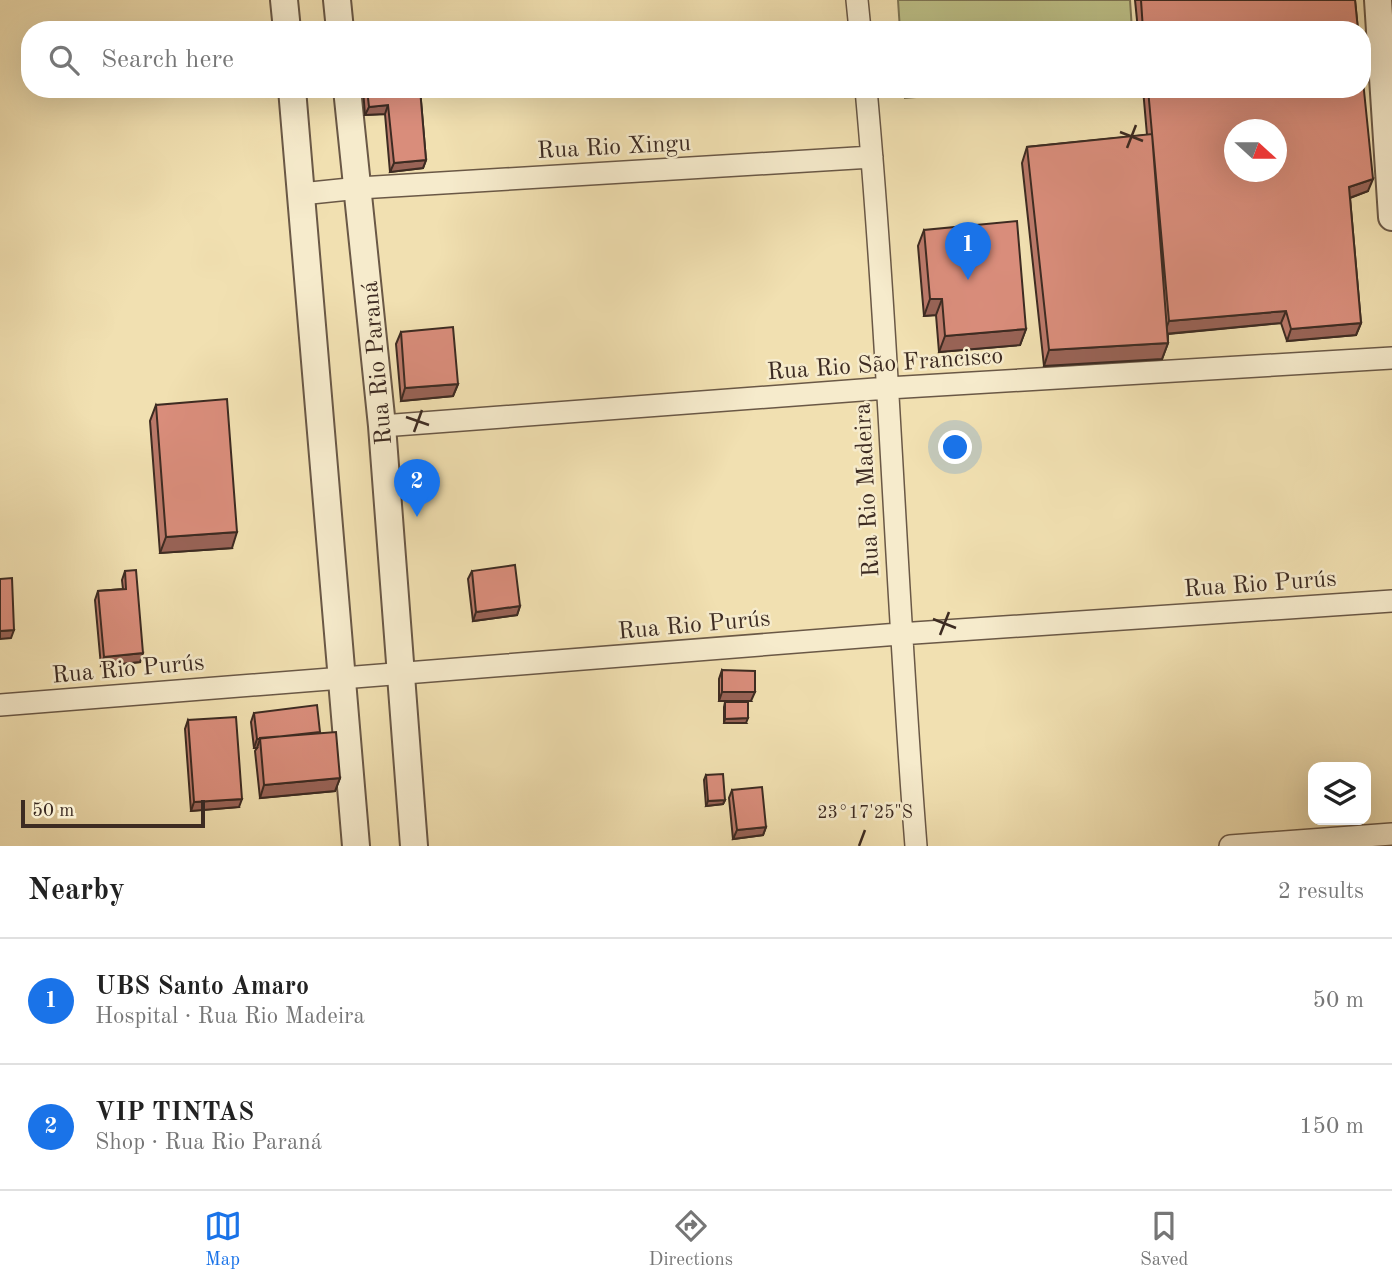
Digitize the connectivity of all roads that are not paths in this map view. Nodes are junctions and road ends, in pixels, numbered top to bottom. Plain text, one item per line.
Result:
1 (284, 0) edge
2 (337, 0) edge
3 (857, 0) edge
4 (1378, 0) edge
5 (286, 21) edge
6 (339, 21) edge
7 (859, 21) edge
8 (293, 98) edge
9 (348, 98) edge
10 (867, 98) edge
11 (1388, 119) edge
12 (872, 157) junction
13 (359, 188) junction
14 (301, 194) junction
15 (1392, 217) edge
16 (1392, 358) edge
17 (888, 388) junction
18 (382, 426) junction
19 (1392, 601) edge
20 (899, 634) junction
21 (401, 673) junction
22 (344, 677) junction
23 (0, 705) edge
24 (1392, 834) edge
25 (356, 846) edge
26 (414, 846) edge
27 (916, 846) edge
28 (1230, 846) edge

1 - 5 street
2 - 6 street
3 - 7 street
4 - 11 street
8 - 14 street
9 - 13 street, Rua Rio Paraná
10 - 12 street, Rua Rio Madeira
11 - 15 street
12 - 13 street, Rua Rio Xingu
12 - 17 street, Rua Rio Madeira
13 - 14 street, Rua Rio Xingu
13 - 18 street, Rua Rio Paraná
14 - 22 street
16 - 17 street, Rua Rio São Francisco
17 - 18 street, Rua Rio São Francisco
17 - 20 street, Rua Rio Madeira
18 - 21 street, Rua Rio Paraná
19 - 20 street, Rua Rio Purús
20 - 21 street, Rua Rio Purús
20 - 27 street, Rua Rio Madeira
21 - 22 street, Rua Rio Purús
21 - 26 street, Rua Rio Paraná
22 - 23 street, Rua Rio Purús
22 - 25 street
24 - 28 street

